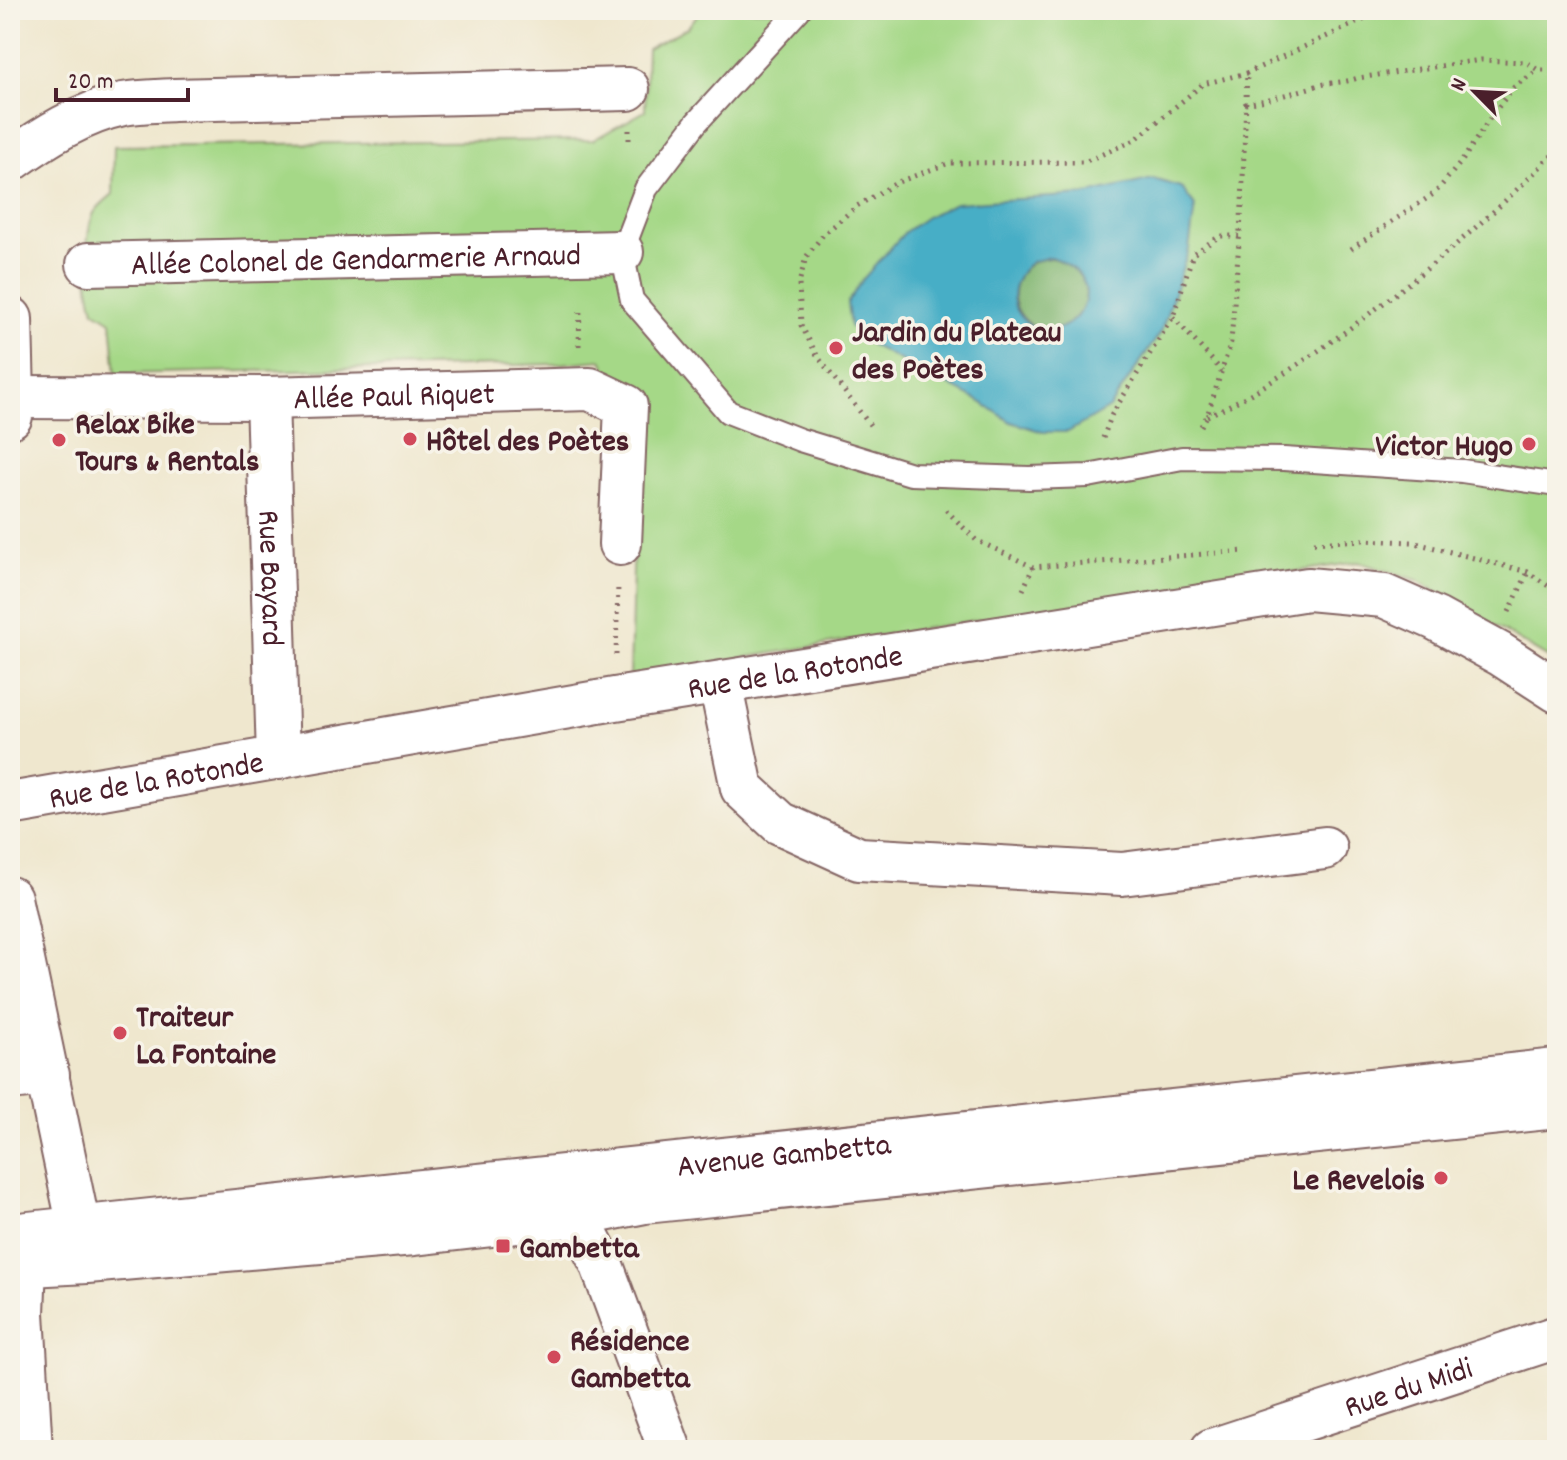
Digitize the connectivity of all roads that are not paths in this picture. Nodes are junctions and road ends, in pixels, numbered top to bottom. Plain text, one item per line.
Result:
1 (799, 10) edge
2 (628, 89) dead end
3 (10, 161) edge
4 (622, 252) junction
5 (88, 264) dead end
6 (10, 319) edge
7 (267, 398) junction
8 (11, 403) edge
9 (1557, 485) edge
10 (620, 544) road end
11 (720, 683) junction
12 (1557, 691) edge
13 (278, 758) junction
14 (10, 804) edge
15 (1325, 848) dead end
16 (10, 898) edge
17 (1557, 1071) edge
18 (29, 1077) edge
19 (1423, 1104) junction
20 (1557, 1106) edge
21 (571, 1196) junction
22 (83, 1244) junction
23 (15, 1255) edge
24 (1557, 1337) edge
25 (31, 1450) edge
26 (670, 1450) edge
27 (1212, 1450) edge

1 - 4 lane
2 - 3 street
4 - 5 street, Allée Colonel de Gendarmerie Arnaud
4 - 9 lane
6 - 8 street
7 - 8 street, Allée Paul Riquet
7 - 10 street, Allée Paul Riquet
7 - 13 street, Rue Bayard
11 - 12 street, Rue de la Rotonde
11 - 13 street, Rue de la Rotonde
11 - 15 street
13 - 14 street, Rue de la Rotonde
16 - 18 street
17 - 19 street, Avenue Gambetta
18 - 22 street
19 - 20 street, Avenue Gambetta
19 - 21 street, Avenue Gambetta
21 - 22 street, Avenue Gambetta
21 - 26 street
22 - 23 street, Avenue Gambetta
23 - 25 street
24 - 27 street, Rue du Midi

